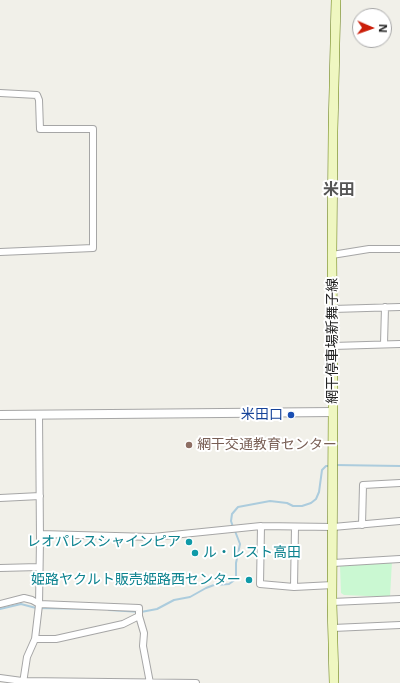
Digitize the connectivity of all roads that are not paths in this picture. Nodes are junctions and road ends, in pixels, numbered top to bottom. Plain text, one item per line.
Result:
1 (336, 0) edge
2 (0, 93) edge
3 (400, 249) edge
4 (0, 252) edge
5 (332, 255) junction
6 (384, 307) junction
7 (400, 307) edge
8 (333, 309) junction
9 (384, 344) junction
10 (400, 344) edge
11 (333, 346) junction
12 (333, 412) junction
13 (0, 415) edge
14 (39, 415) junction
15 (400, 483) edge
16 (40, 496) junction
17 (0, 498) edge
18 (400, 521) edge
19 (362, 525) junction
20 (261, 526) junction
21 (295, 527) junction
22 (333, 527) junction
23 (40, 534) junction
24 (400, 558) edge
25 (333, 563) junction
26 (39, 567) junction
27 (0, 568) edge
28 (333, 585) junction
29 (294, 587) junction
30 (400, 599) edge
31 (332, 602) junction
32 (0, 604) edge
33 (39, 605) junction
34 (139, 613) junction
35 (400, 625) edge
36 (333, 628) junction
37 (35, 639) junction
38 (0, 678) edge
39 (22, 682) edge
40 (150, 683) edge
41 (196, 683) edge
42 (334, 683) edge

1 - 5 main road, 網干停車場新舞子線
2 - 4 street
3 - 5 street
5 - 8 main road, 網干停車場新舞子線
6 - 7 street
6 - 8 street
6 - 9 street
8 - 11 main road, 網干停車場新舞子線
9 - 10 street
9 - 11 street
11 - 12 main road, 網干停車場新舞子線
12 - 14 street
12 - 22 main road, 網干停車場新舞子線
13 - 14 street
14 - 16 street
15 - 19 street
16 - 17 street
16 - 23 street
18 - 19 street
19 - 22 street
20 - 21 street
20 - 23 street
20 - 29 street
21 - 22 street
21 - 29 street
22 - 25 main road, 網干停車場新舞子線
23 - 26 street
24 - 25 street
25 - 28 main road, 網干停車場新舞子線
26 - 27 street
26 - 33 street
28 - 29 street
28 - 31 main road, 網干停車場新舞子線
30 - 31 street
31 - 36 main road, 網干停車場新舞子線
32 - 33 street
33 - 34 street
33 - 37 street
34 - 37 street
34 - 40 street
35 - 36 street
36 - 42 main road, 網干停車場新舞子線
37 - 39 street
38 - 39 street
39 - 40 street
40 - 41 street

